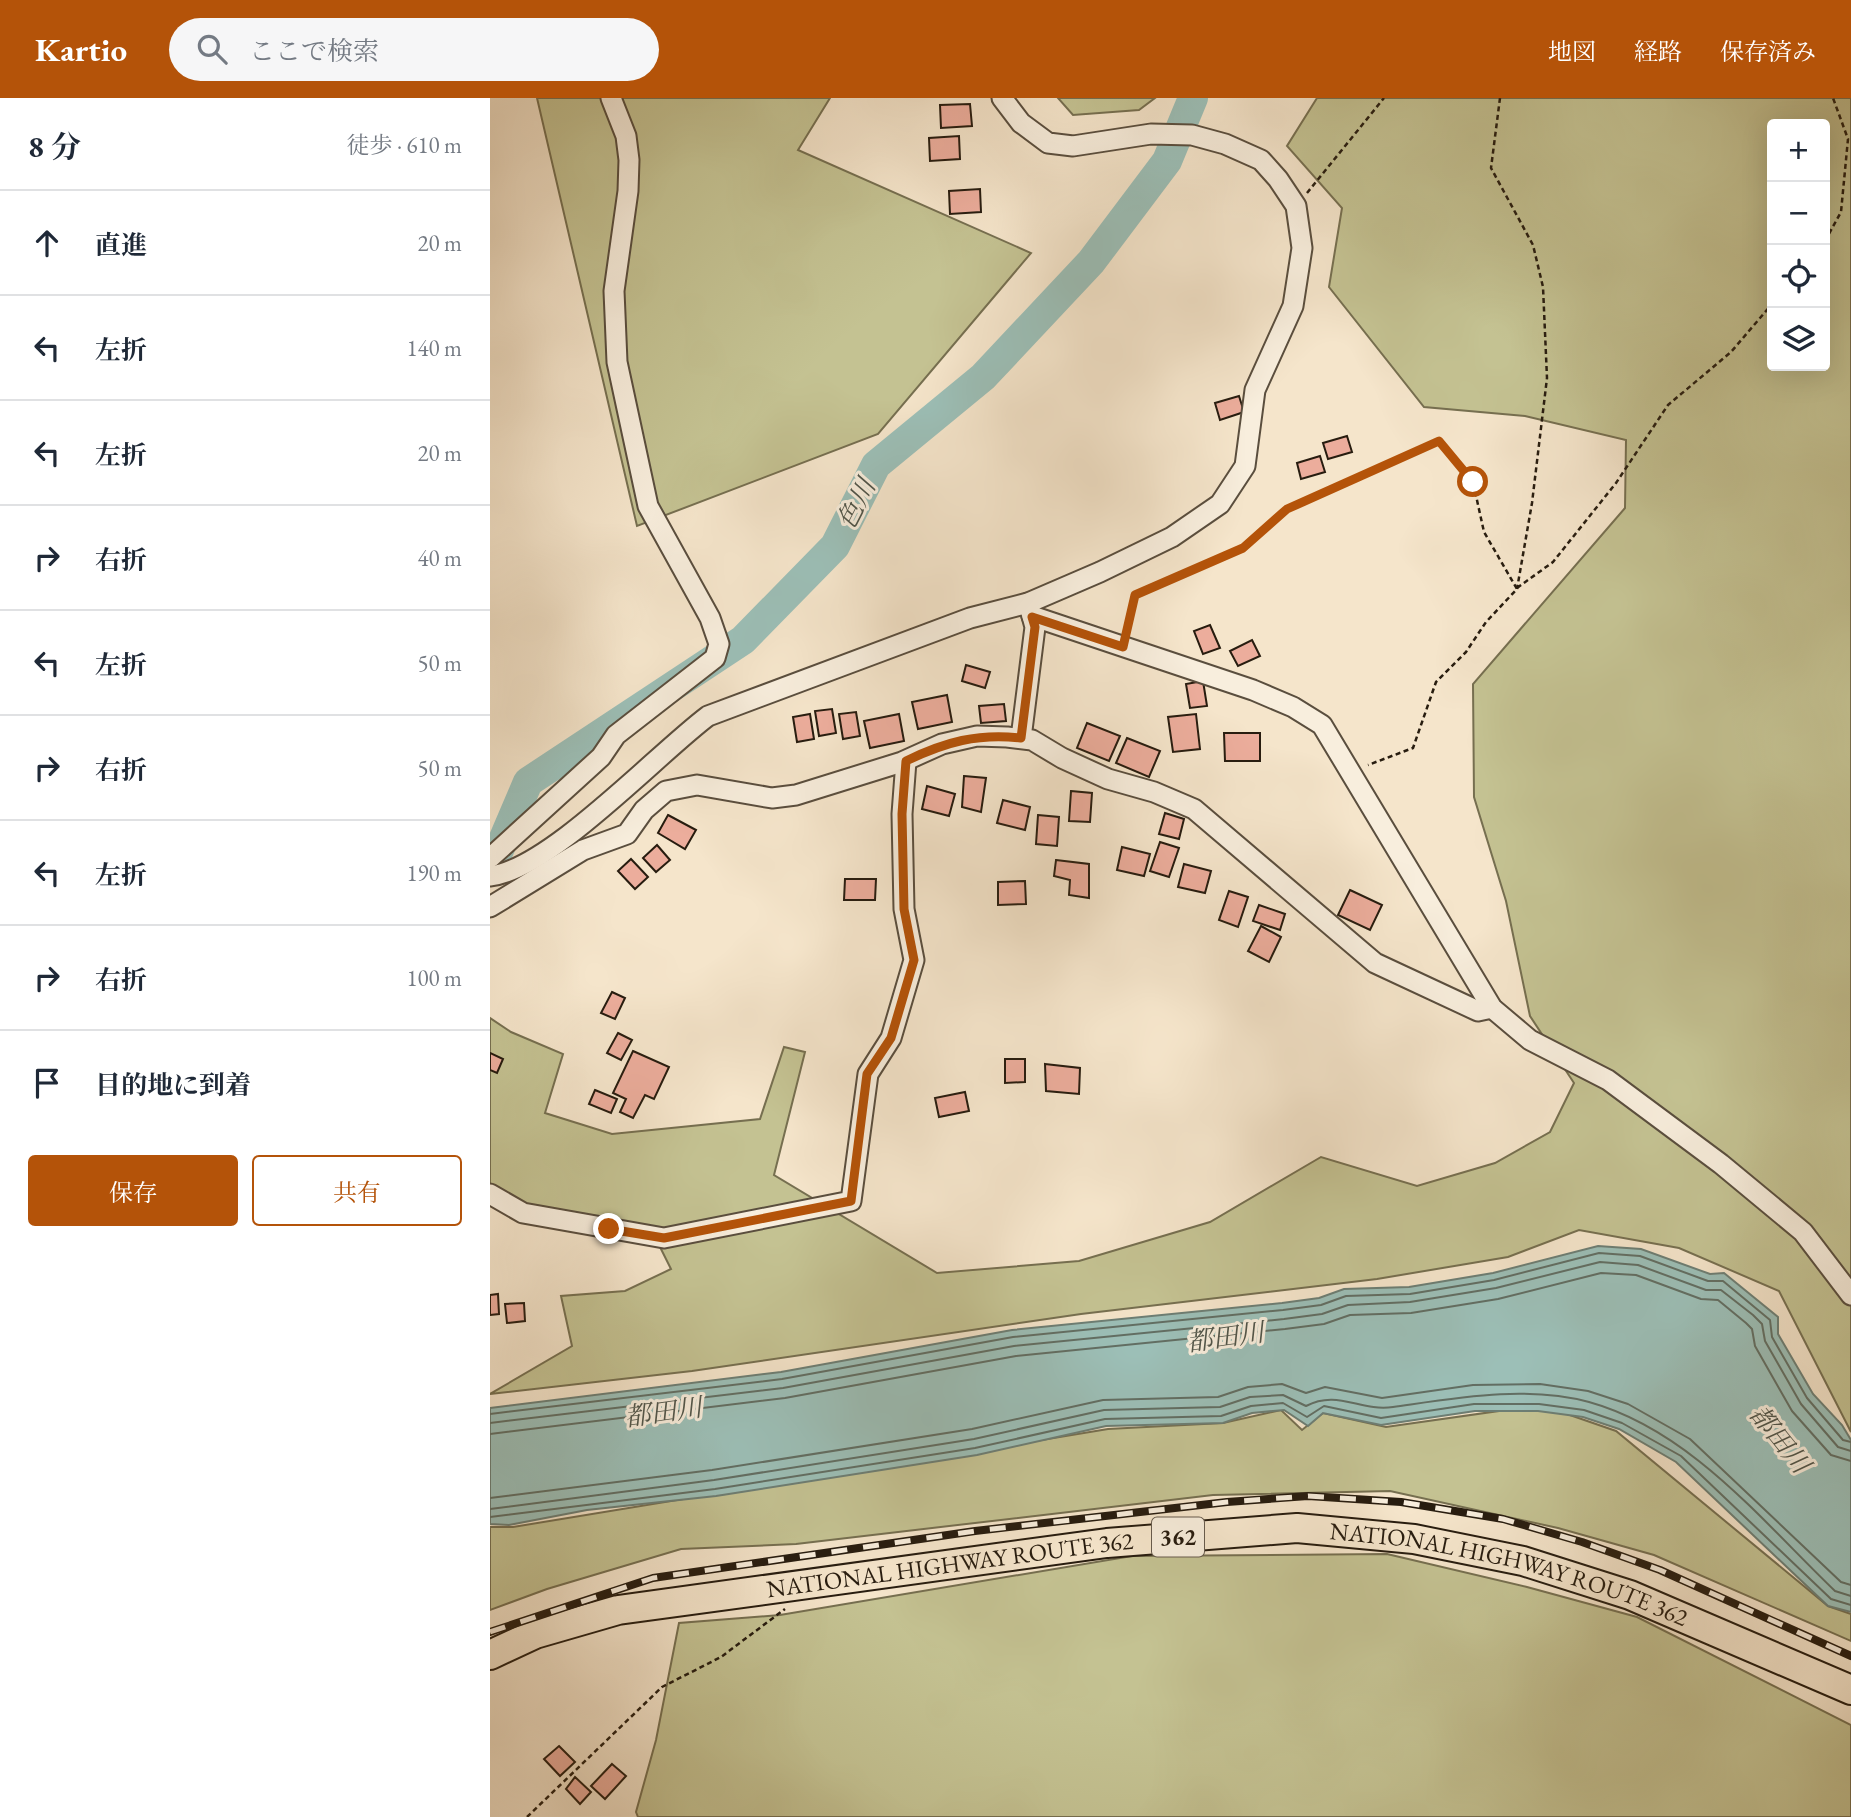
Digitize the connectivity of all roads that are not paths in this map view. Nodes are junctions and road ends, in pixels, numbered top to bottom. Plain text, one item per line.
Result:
1 (611, 98) edge
2 (1002, 98) edge
3 (1030, 610) junction
4 (1021, 738) junction
5 (906, 761) junction
6 (490, 858) edge
7 (490, 876) edge
8 (490, 906) edge
9 (1492, 1008) junction
10 (490, 1194) edge
11 (1851, 1295) edge
12 (490, 1655) edge
13 (1851, 1690) edge

1 - 6 street
2 - 3 street
3 - 4 street
3 - 7 street
3 - 9 street
4 - 5 street
4 - 9 street
5 - 8 street
5 - 10 street
9 - 11 street
12 - 13 highway, NATIONAL HIGHWAY ROUTE 362 / 362

